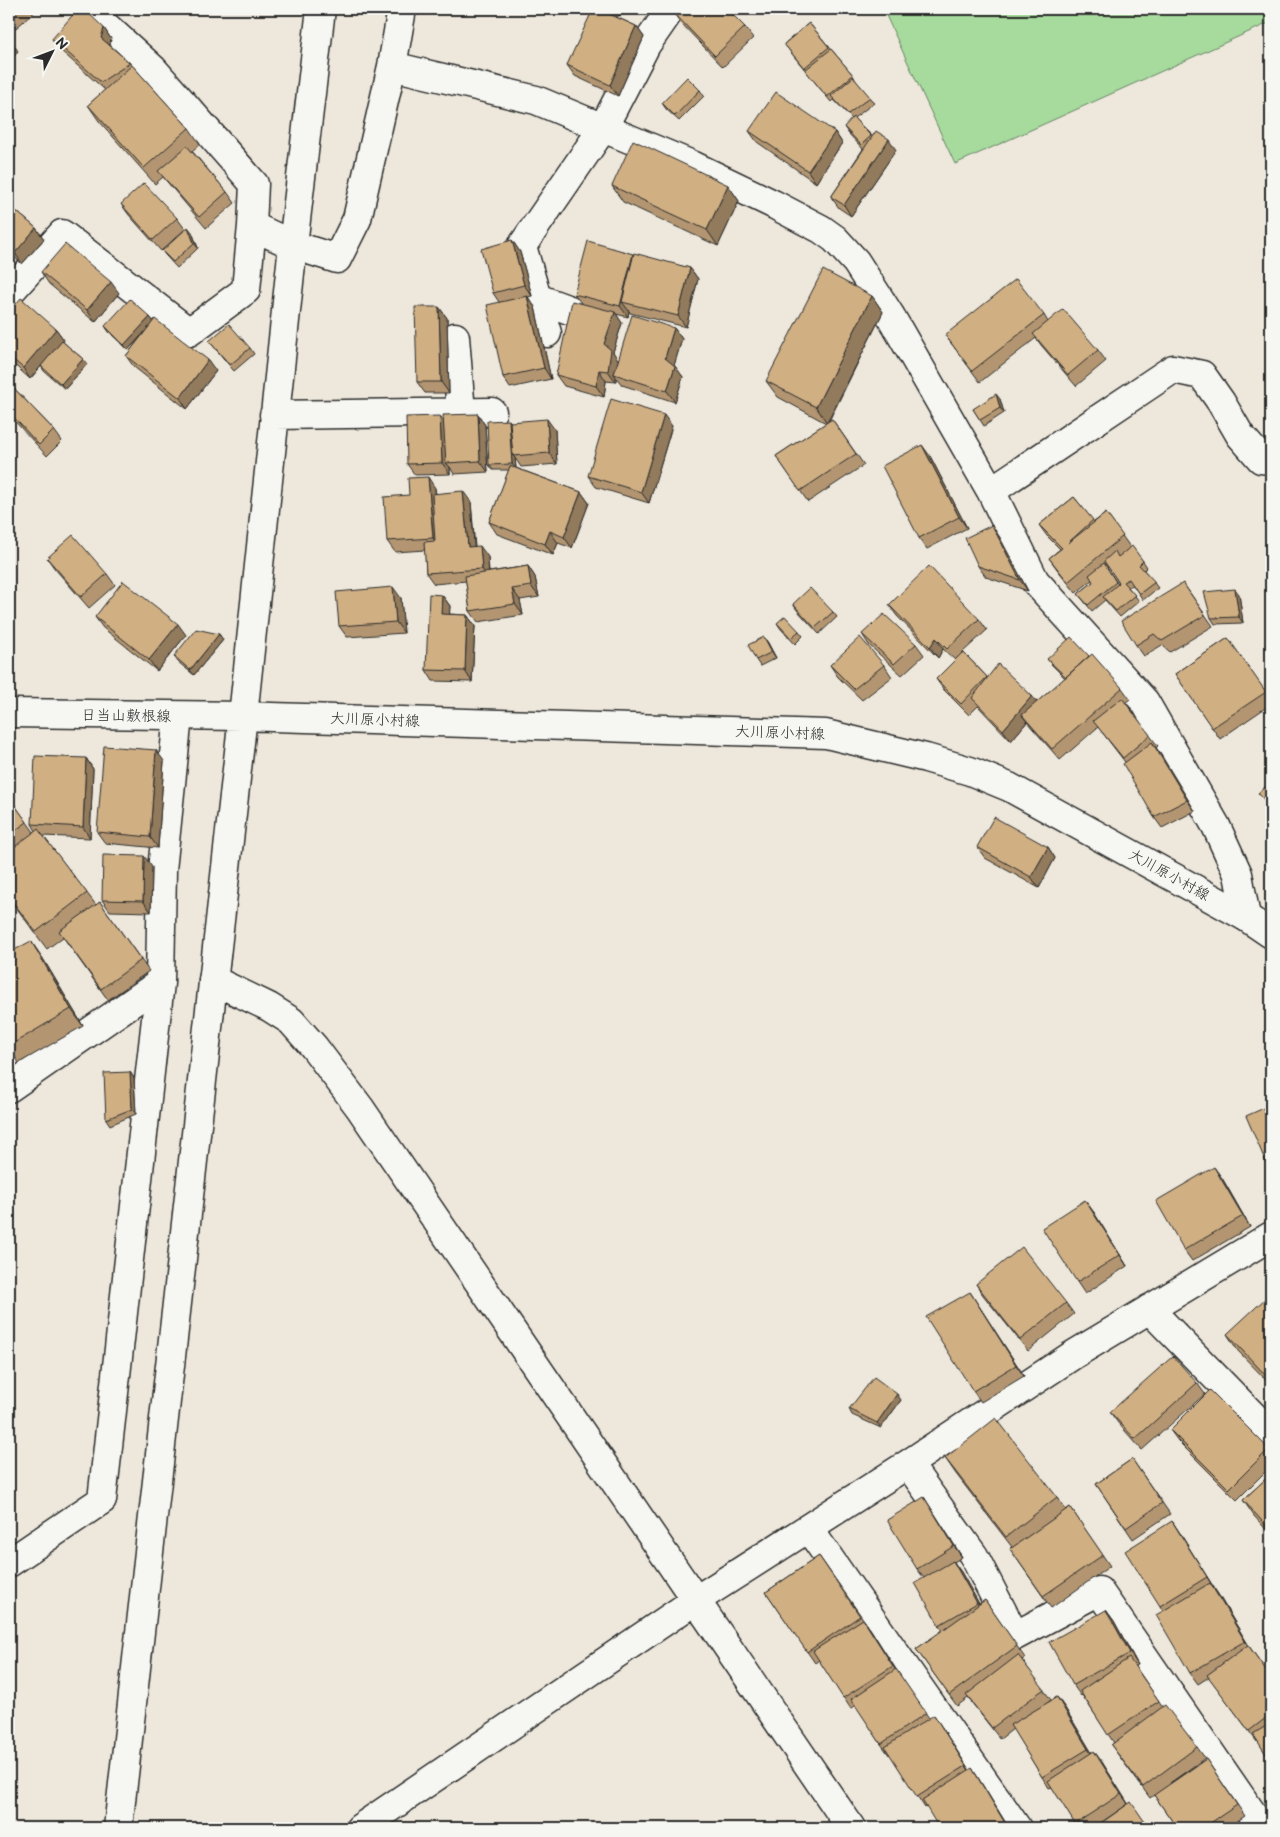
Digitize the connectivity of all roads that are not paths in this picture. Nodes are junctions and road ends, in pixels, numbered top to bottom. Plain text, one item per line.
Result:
1 (88, 9) edge
2 (321, 9) edge
3 (402, 9) edge
4 (672, 9) edge
5 (392, 66) junction
6 (603, 128) junction
7 (252, 226) junction
8 (293, 245) junction
9 (9, 292) edge
10 (537, 298) junction
11 (575, 312) edge
12 (547, 333) dead end
13 (455, 337) dead end
14 (460, 412) junction
15 (492, 412) dead end
16 (274, 415) junction
17 (1271, 460) edge
18 (992, 491) junction
19 (9, 714) edge
20 (178, 716) junction
21 (243, 716) junction
22 (1246, 917) junction
23 (1271, 934) edge
24 (213, 980) junction
25 (160, 983) junction
26 (9, 1088) edge
27 (1271, 1236) edge
28 (1148, 1309) junction
29 (1271, 1434) edge
30 (908, 1464) junction
31 (809, 1529) junction
32 (9, 1563) edge
33 (696, 1600) junction
34 (1256, 1819) edge
35 (118, 1828) edge
36 (360, 1828) edge
37 (851, 1828) edge
38 (1017, 1828) edge

1 - 7 street
2 - 8 street
3 - 5 street
4 - 6 street
5 - 6 street
5 - 8 street
6 - 10 street
6 - 18 street
7 - 8 street
7 - 9 street
8 - 16 street
10 - 11 street
10 - 12 street
13 - 14 street
14 - 15 street
14 - 16 street
16 - 21 street
17 - 18 street
18 - 22 street
19 - 20 street, 日当山敷根線
20 - 21 street, 日当山敷根線
20 - 25 street
21 - 22 street, 大川原小村線
21 - 24 street
22 - 23 street, 大川原小村線
24 - 33 street
24 - 35 street
25 - 26 street
25 - 32 street
27 - 28 street
28 - 29 street
28 - 30 street
30 - 31 street
30 - 34 street
31 - 33 street
31 - 38 street
33 - 36 street
33 - 37 street

